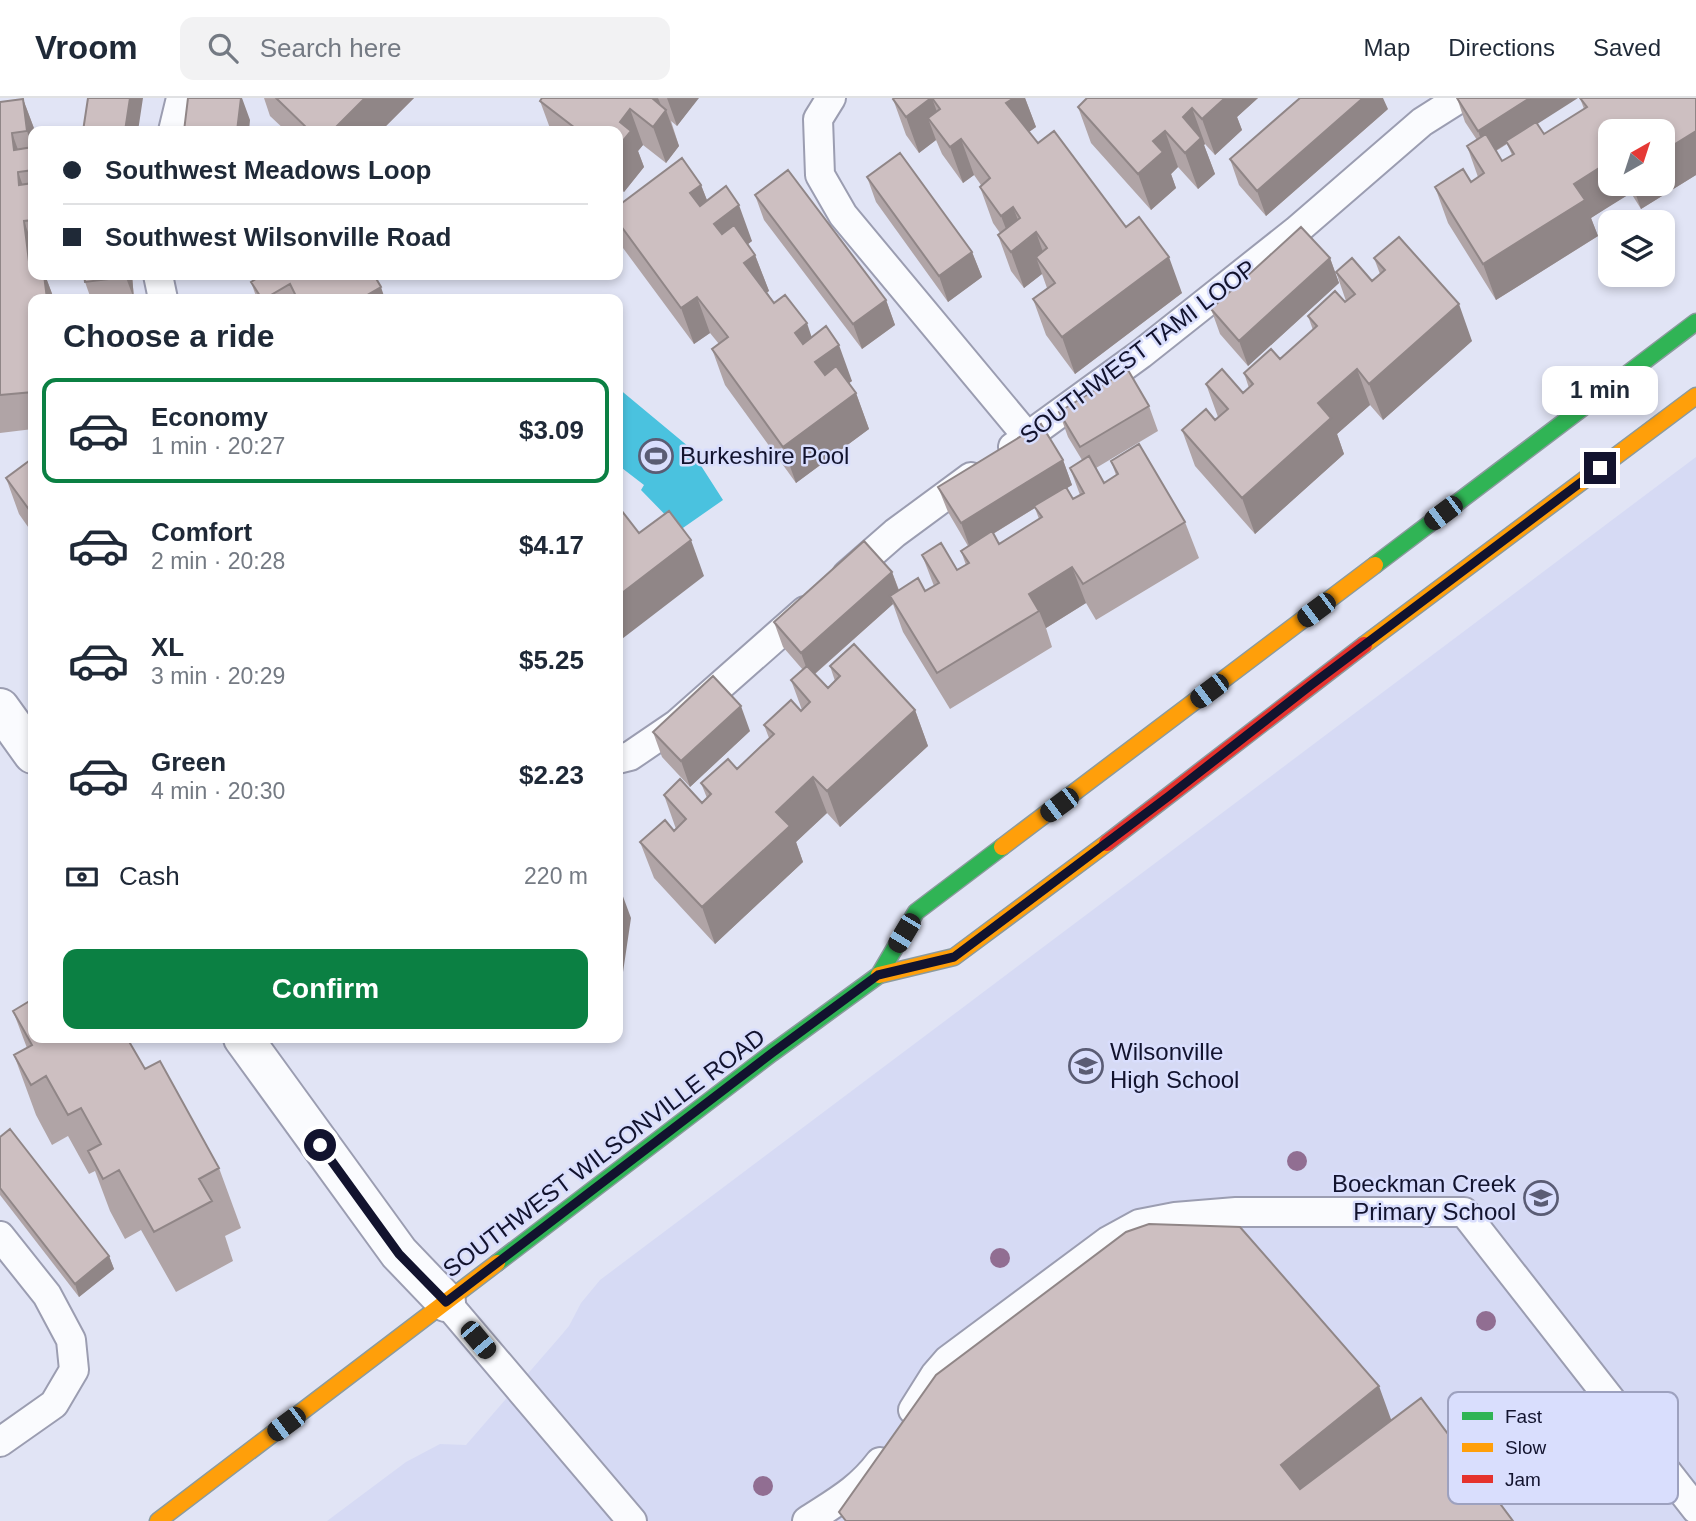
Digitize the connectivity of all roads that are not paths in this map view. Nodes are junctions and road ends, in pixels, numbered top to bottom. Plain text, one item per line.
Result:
1 (181, 98) edge
2 (831, 98) edge
3 (1460, 98) edge
4 (174, 126) edge
5 (1696, 322) edge
6 (1696, 396) edge
7 (1027, 436) junction
8 (0, 708) edge
9 (28, 747) edge
10 (623, 758) edge
11 (878, 975) junction
12 (247, 1043) edge
13 (0, 1236) edge
14 (446, 1302) junction
15 (1605, 1392) edge
16 (0, 1442) edge
17 (1678, 1486) edge
18 (1696, 1509) edge
19 (158, 1521) edge
20 (632, 1521) edge
21 (807, 1521) edge

1 - 4 lane
2 - 7 lane
3 - 7 lane, SOUTHWEST TAMI LOOP
5 - 11 main road, SOUTHWEST WILSONVILLE ROAD
6 - 11 main road, SOUTHWEST WILSONVILLE ROAD
7 - 10 lane, SOUTHWEST TAMI LOOP
8 - 9 street
11 - 14 main road, SOUTHWEST WILSONVILLE ROAD
12 - 14 street
13 - 16 lane
14 - 19 main road, SOUTHWEST WILSONVILLE ROAD
14 - 20 lane
15 - 21 lane
17 - 18 lane

